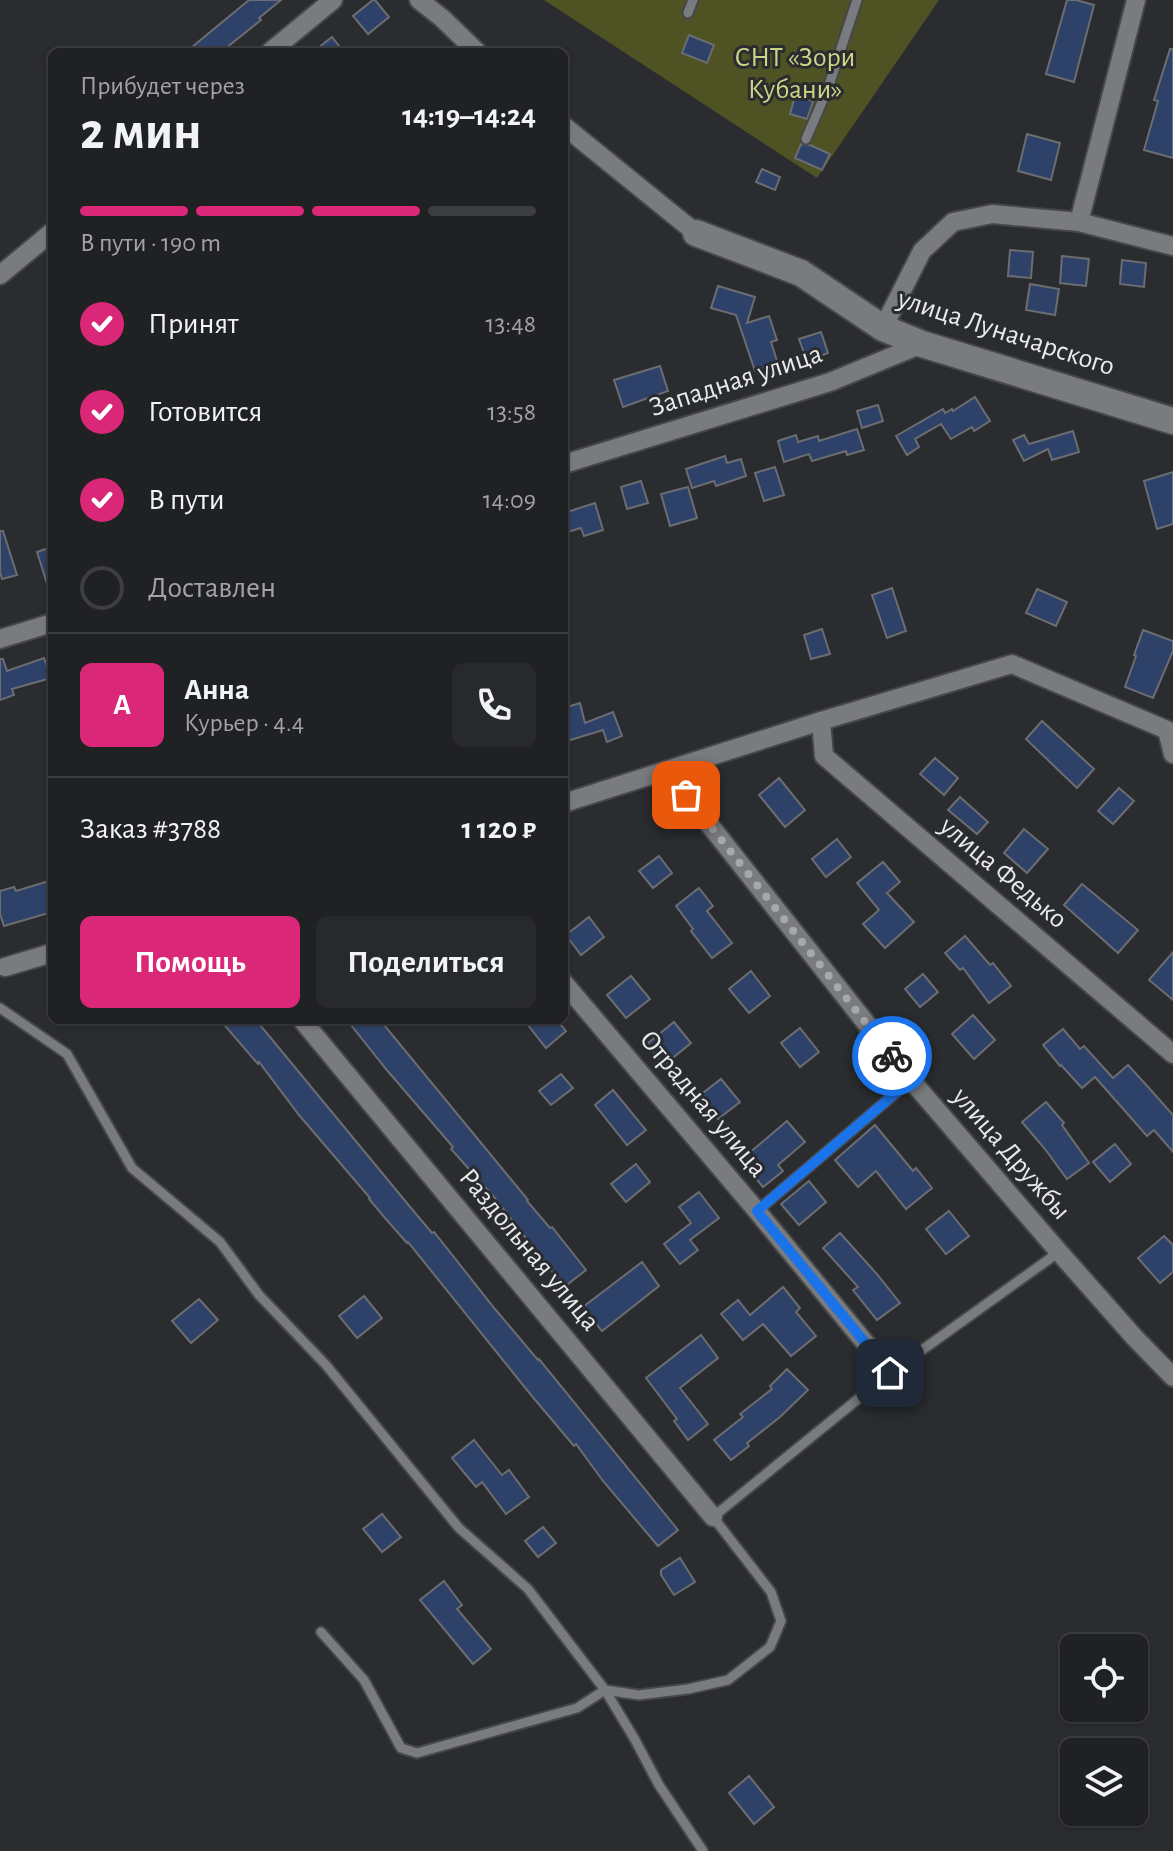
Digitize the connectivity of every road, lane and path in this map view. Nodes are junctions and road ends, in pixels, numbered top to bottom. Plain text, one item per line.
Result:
1 (333, 0) edge
2 (419, 0) edge
3 (693, 0) edge
4 (857, 0) edge
5 (1136, 0) edge
6 (688, 13) dead end
7 (275, 48) edge
8 (473, 48) edge
9 (568, 129) edge
10 (806, 139) dead end
11 (1079, 222) junction
12 (696, 233) joint
13 (48, 235) edge
14 (1173, 246) edge
15 (0, 275) edge
16 (883, 328) junction
17 (922, 344) junction
18 (1173, 421) edge
19 (568, 463) edge
20 (48, 624) edge
21 (0, 639) edge
22 (821, 721) junction
23 (1170, 728) edge
24 (1173, 754) edge
25 (667, 771) junction
26 (568, 802) edge
27 (48, 954) edge
28 (4, 971) dead end
29 (568, 988) edge
30 (0, 1008) edge
31 (305, 1024) edge
32 (1173, 1054) edge
33 (911, 1080) junction
34 (757, 1211) junction
35 (1059, 1252) junction
36 (890, 1373) junction
37 (1173, 1377) edge
38 (713, 1517) junction
39 (321, 1632) dead end
40 (605, 1690) junction
41 (703, 1851) edge

1 - 7 street
2 - 8 street
3 - 6 lane
4 - 10 lane
5 - 11 street
9 - 12 street
11 - 14 street
11 - 16 street
12 - 16 street, улица Луначарского
13 - 15 street
16 - 17 street, улица Луначарского
17 - 18 street, улица Луначарского
17 - 19 street, Западная улица
20 - 21 street
22 - 23 street
22 - 25 street
22 - 32 street, улица Федько
23 - 24 street
25 - 26 street
25 - 33 street, улица Дружбы
27 - 28 street
29 - 34 street, Отрадная улица
30 - 40 lane
31 - 38 street, Раздольная улица
33 - 34 lane
33 - 35 street, улица Дружбы
34 - 36 street, Отрадная улица
35 - 36 lane
35 - 37 street, улица Дружбы
36 - 38 lane
38 - 40 lane
39 - 40 lane
40 - 41 lane

